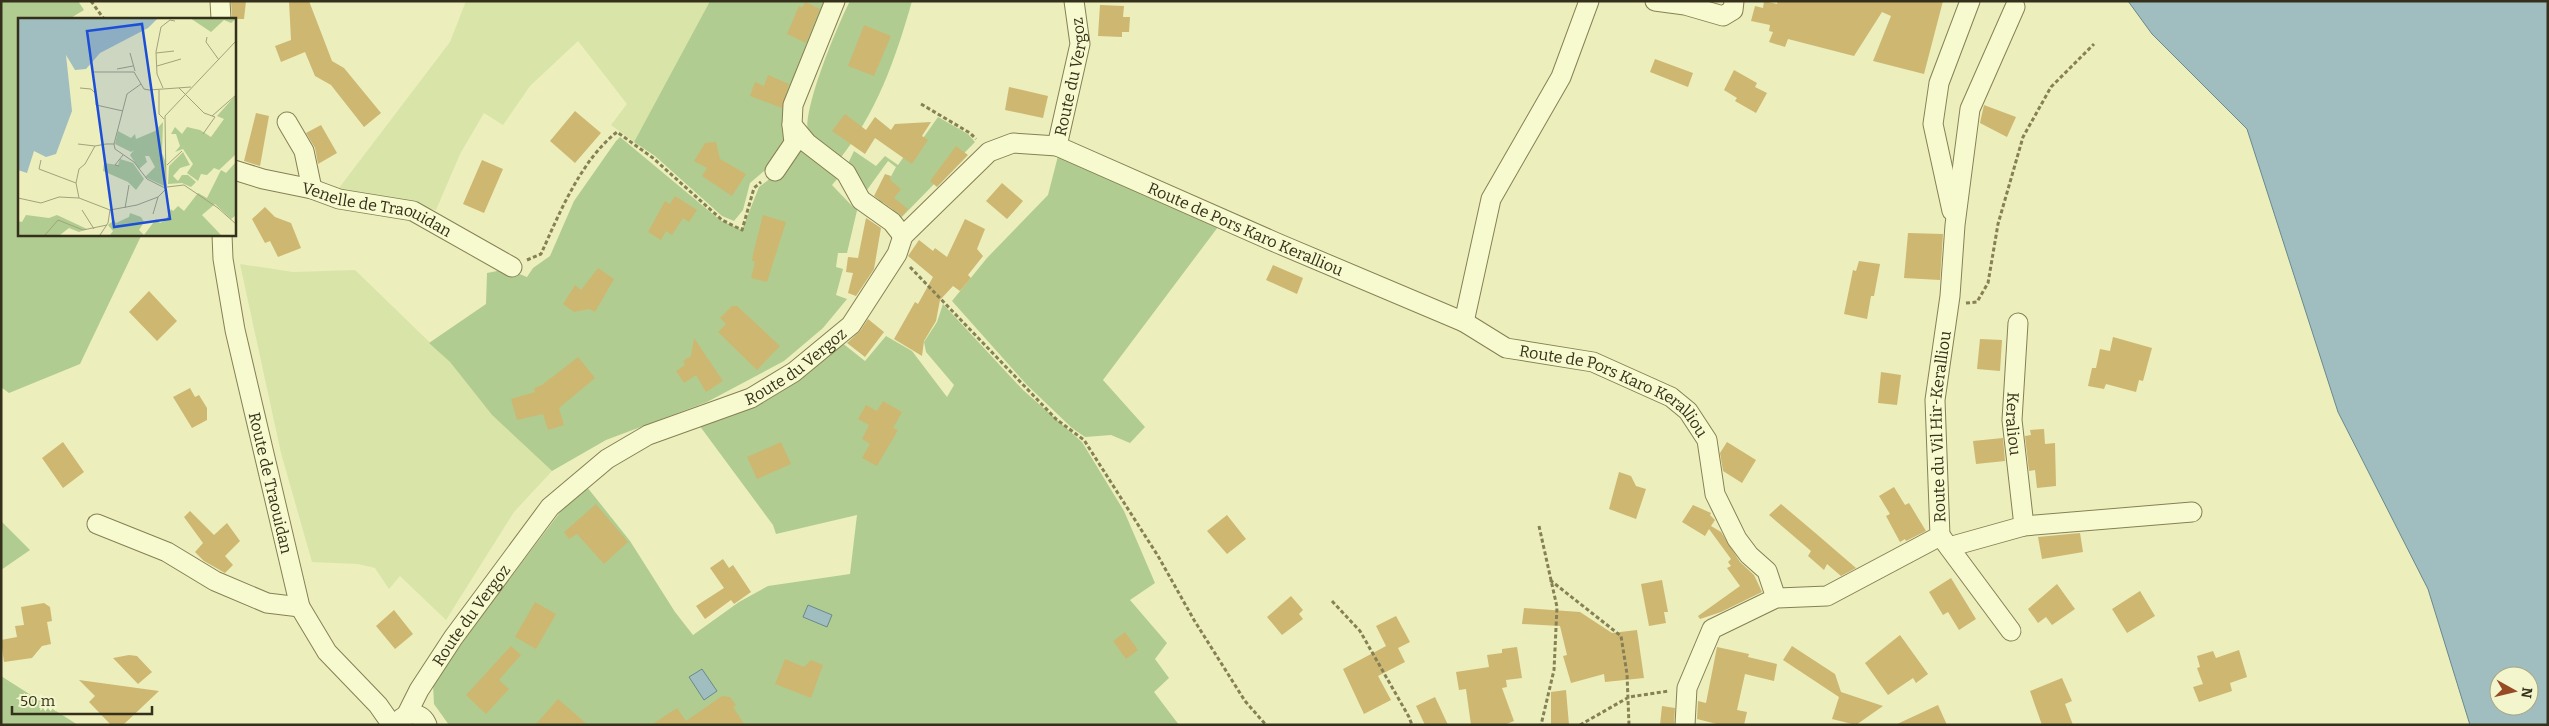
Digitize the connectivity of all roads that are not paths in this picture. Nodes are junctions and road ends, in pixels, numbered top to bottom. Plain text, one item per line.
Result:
1 (220, 1) edge
2 (835, 1) edge
3 (1074, 1) edge
4 (1589, 1) edge
5 (1655, 1) edge
6 (1734, 1) edge
7 (1970, 1) edge
8 (2015, 7) dead end
9 (221, 18) edge
10 (287, 122) dead end
11 (792, 125) junction
12 (1057, 146) junction
13 (235, 170) edge
14 (775, 170) road end
15 (312, 190) junction
16 (1955, 225) junction
17 (222, 235) edge
18 (900, 245) junction
19 (512, 267) road end
20 (1464, 322) junction
21 (2018, 322) dead end
22 (2192, 512) dead end
23 (97, 524) dead end
24 (2024, 526) junction
25 (1945, 542) junction
26 (1776, 598) junction
27 (300, 607) junction
28 (2012, 631) dead end
29 (408, 720) edge
30 (1685, 725) edge

1 - 9 street
2 - 11 street
3 - 12 street, Route du Vergoz
4 - 20 street
5 - 6 street
7 - 16 street
8 - 16 street, Route du Vil Hir-Keralliou
10 - 15 street
11 - 14 street
11 - 18 street
12 - 18 street, Route du Vergoz
12 - 20 street, Route de Pors Karo Keralliou
13 - 15 street, Venelle de Traouidan
15 - 19 street, Venelle de Traouidan
16 - 25 street, Route du Vil Hir-Keralliou
17 - 27 street, Route de Traouidan
18 - 29 street, Route du Vergoz
20 - 26 street, Route de Pors Karo Keralliou
21 - 24 street, Keraliou
22 - 24 street
23 - 27 street
24 - 25 street
25 - 26 street, Route du Vil Hir-Keralliou
25 - 28 street
26 - 30 street, Route du Vil Hir-Keralliou
27 - 29 street, Route de Traouidan

